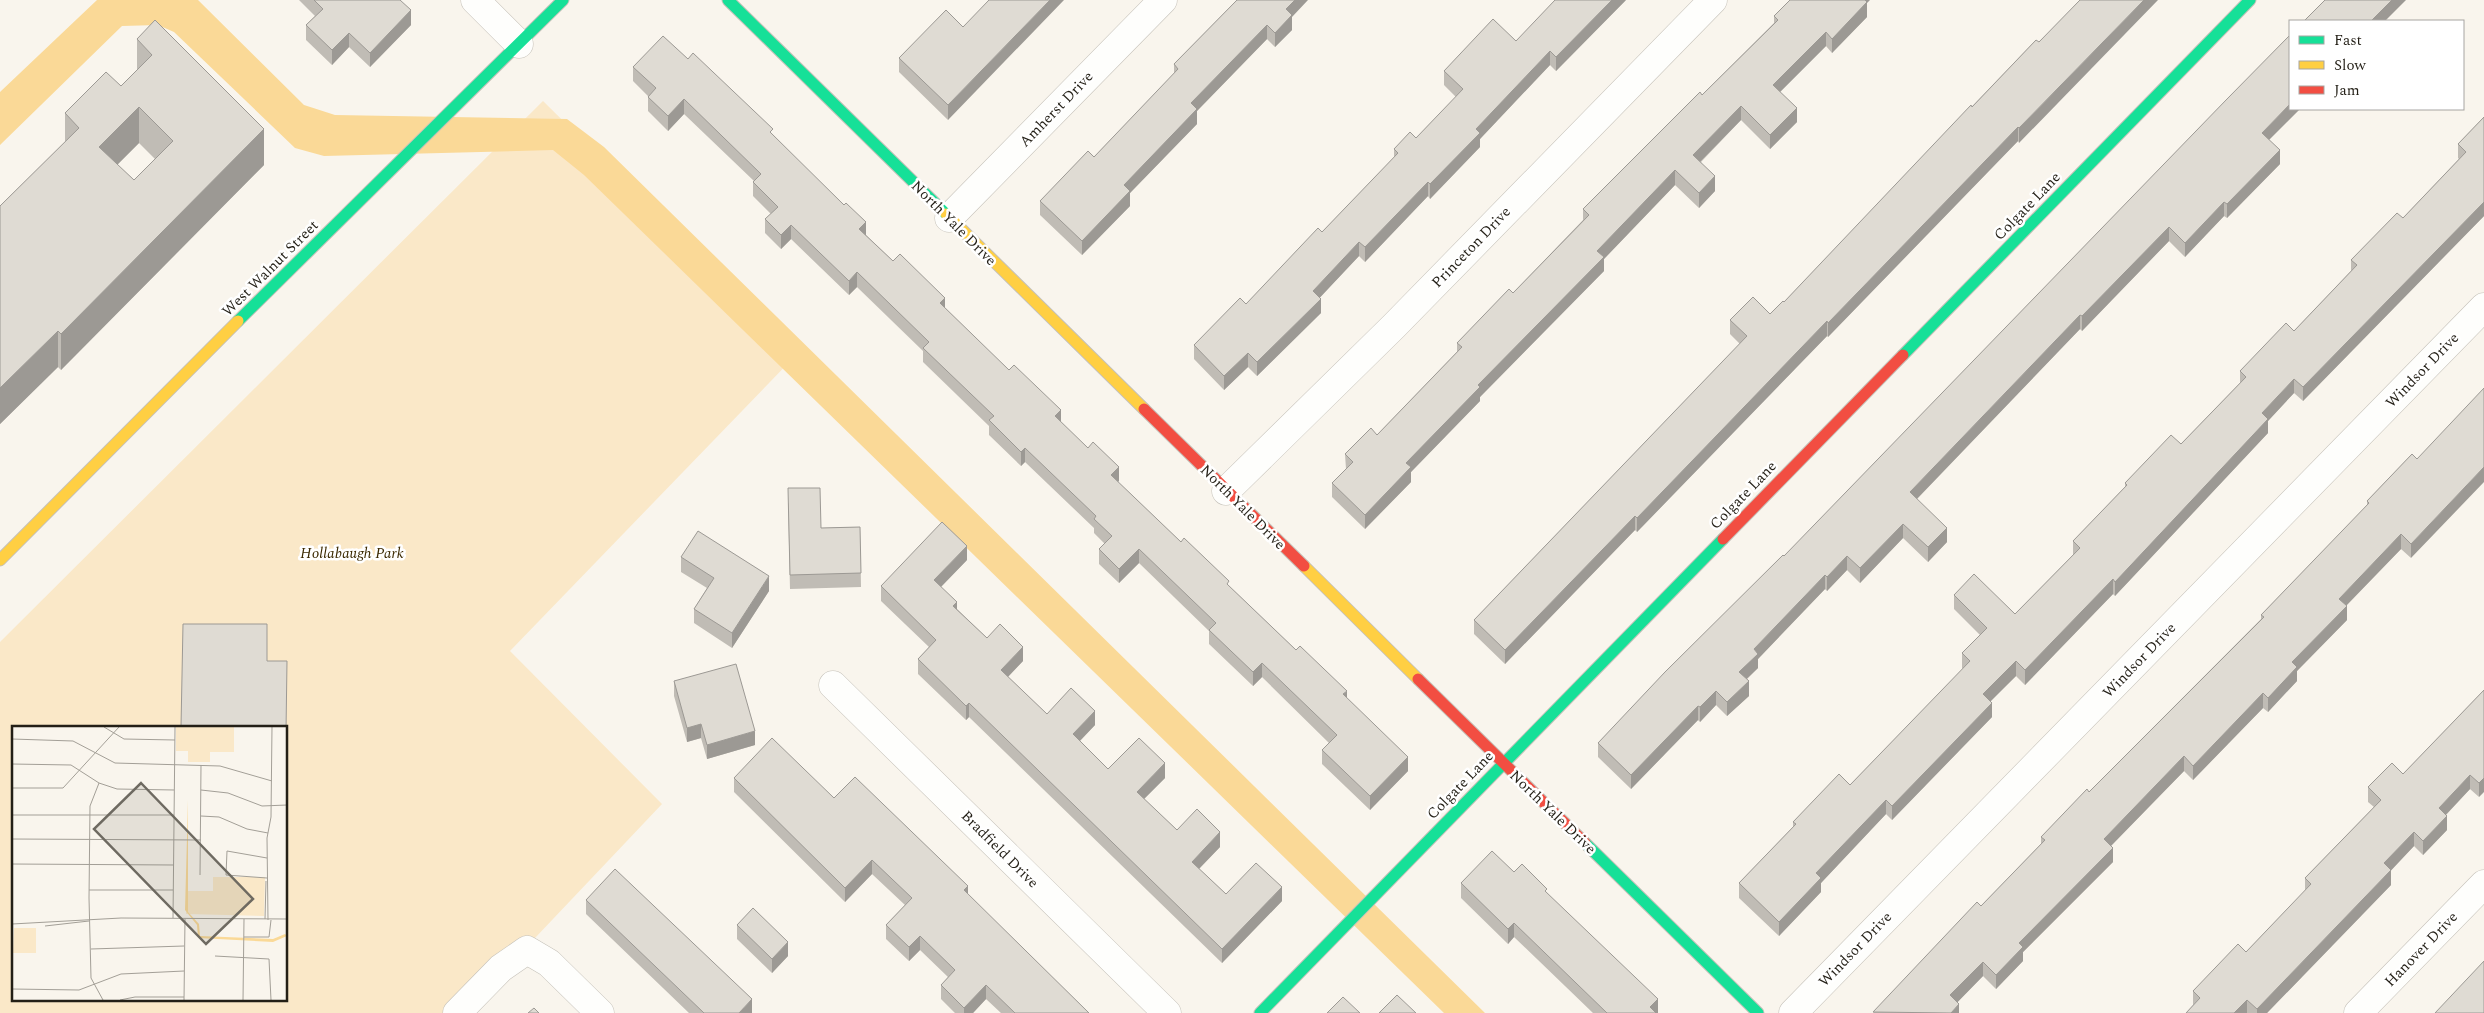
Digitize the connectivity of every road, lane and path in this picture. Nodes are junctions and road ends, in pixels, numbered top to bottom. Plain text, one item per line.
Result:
1 (475, 0) edge
2 (564, 0) edge
3 (728, 0) edge
4 (1162, 0) edge
5 (1713, 0) edge
6 (2250, 0) edge
7 (519, 44) junction
8 (949, 218) junction
9 (2484, 307) edge
10 (1226, 491) junction
11 (0, 560) edge
12 (833, 685) dead end
13 (1503, 762) junction
14 (2484, 884) edge
15 (457, 1013) edge
16 (600, 1013) edge
17 (1167, 1013) edge
18 (1260, 1013) edge
19 (1758, 1013) edge
20 (1793, 1013) edge
21 (2358, 1013) edge

1 - 7 street
2 - 7 street, West Walnut Street
3 - 8 street, North Yale Drive
4 - 8 street, Amherst Drive
5 - 10 street, Princeton Drive
6 - 13 street, Colgate Lane
7 - 11 street, West Walnut Street
8 - 10 street, North Yale Drive
9 - 20 street, Windsor Drive
10 - 13 street, North Yale Drive
12 - 17 street, Bradfield Drive
13 - 18 street, Colgate Lane
13 - 19 street, North Yale Drive
14 - 21 street, Hanover Drive
15 - 16 street

